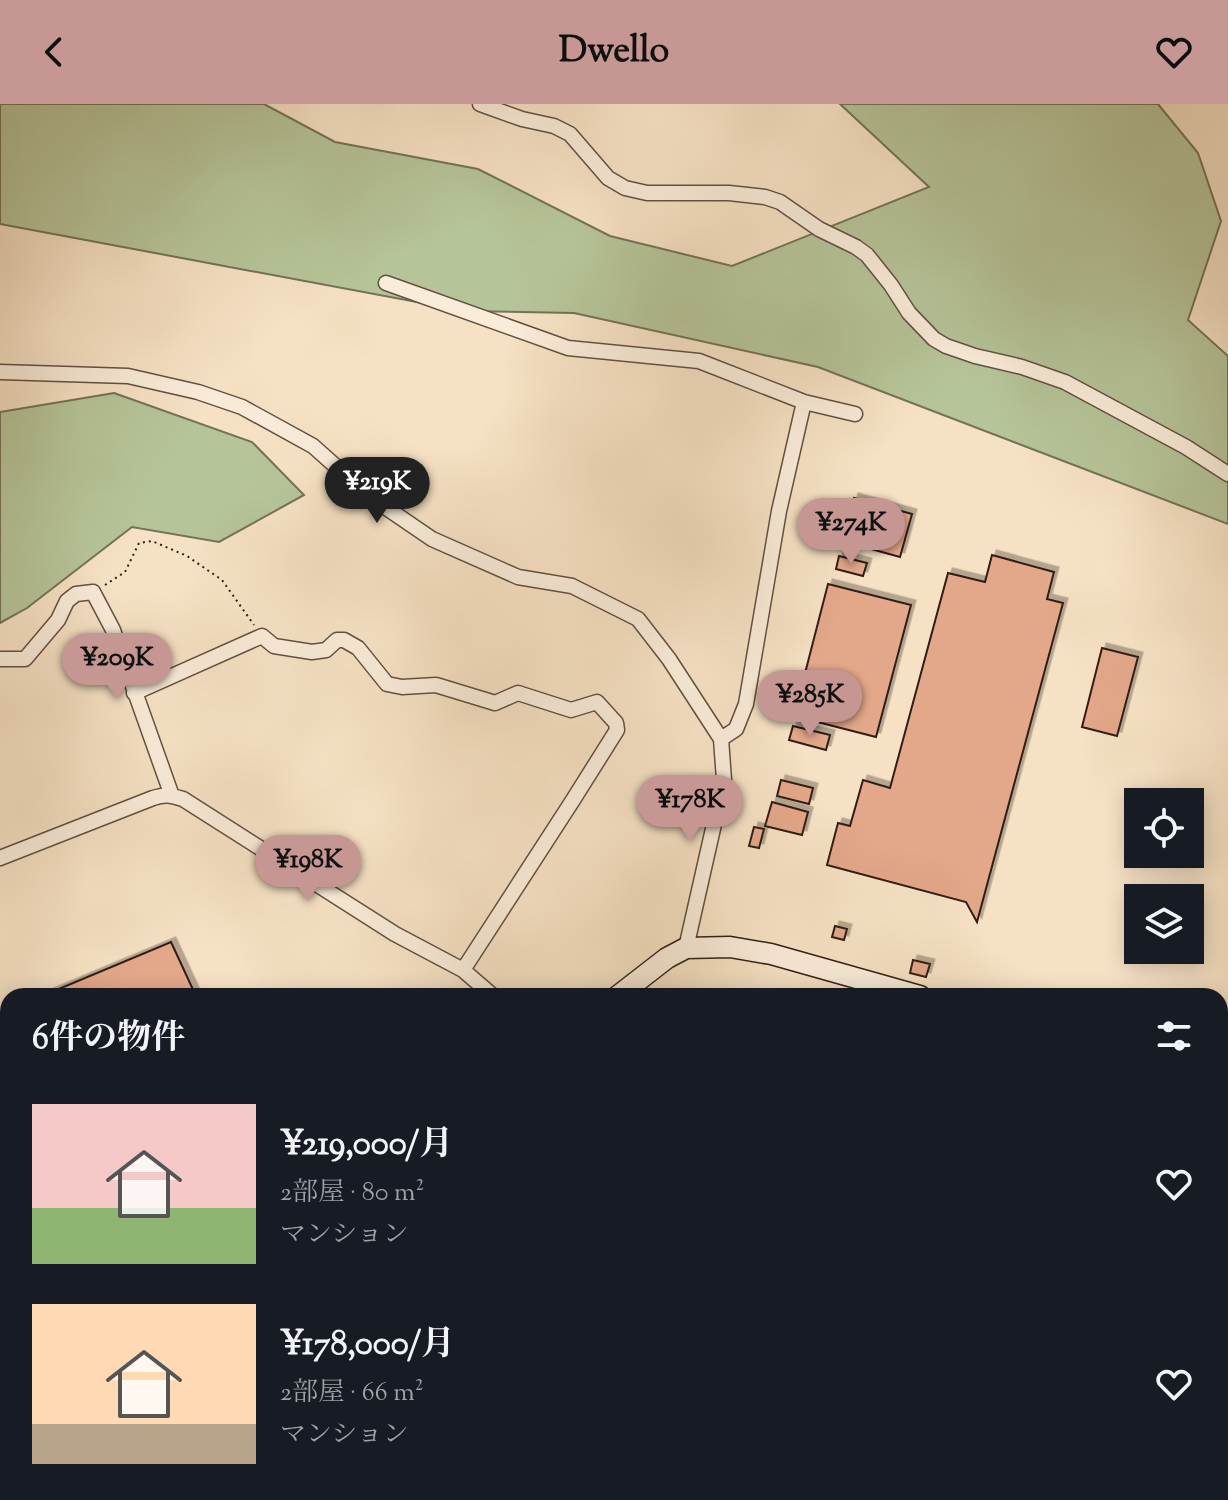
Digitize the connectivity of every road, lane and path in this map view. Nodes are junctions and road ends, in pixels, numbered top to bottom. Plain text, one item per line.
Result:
1 (480, 104) edge
2 (386, 283) dead end
3 (0, 372) edge
4 (804, 402) junction
5 (855, 414) dead end
6 (1228, 474) edge
7 (93, 592) junction
8 (262, 636) junction
9 (0, 659) edge
10 (134, 693) junction
11 (721, 739) junction
12 (172, 796) junction
13 (0, 858) edge
14 (686, 948) junction
15 (463, 970) junction
16 (484, 988) edge
17 (628, 988) edge
18 (892, 988) edge

1 - 6 street
2 - 4 street
3 - 11 street
4 - 5 street
4 - 11 street
7 - 8 path
7 - 9 street
7 - 10 street
8 - 10 street
8 - 15 street
10 - 12 street
11 - 14 street
12 - 13 street
12 - 15 street
14 - 17 street
14 - 18 street
15 - 16 street

